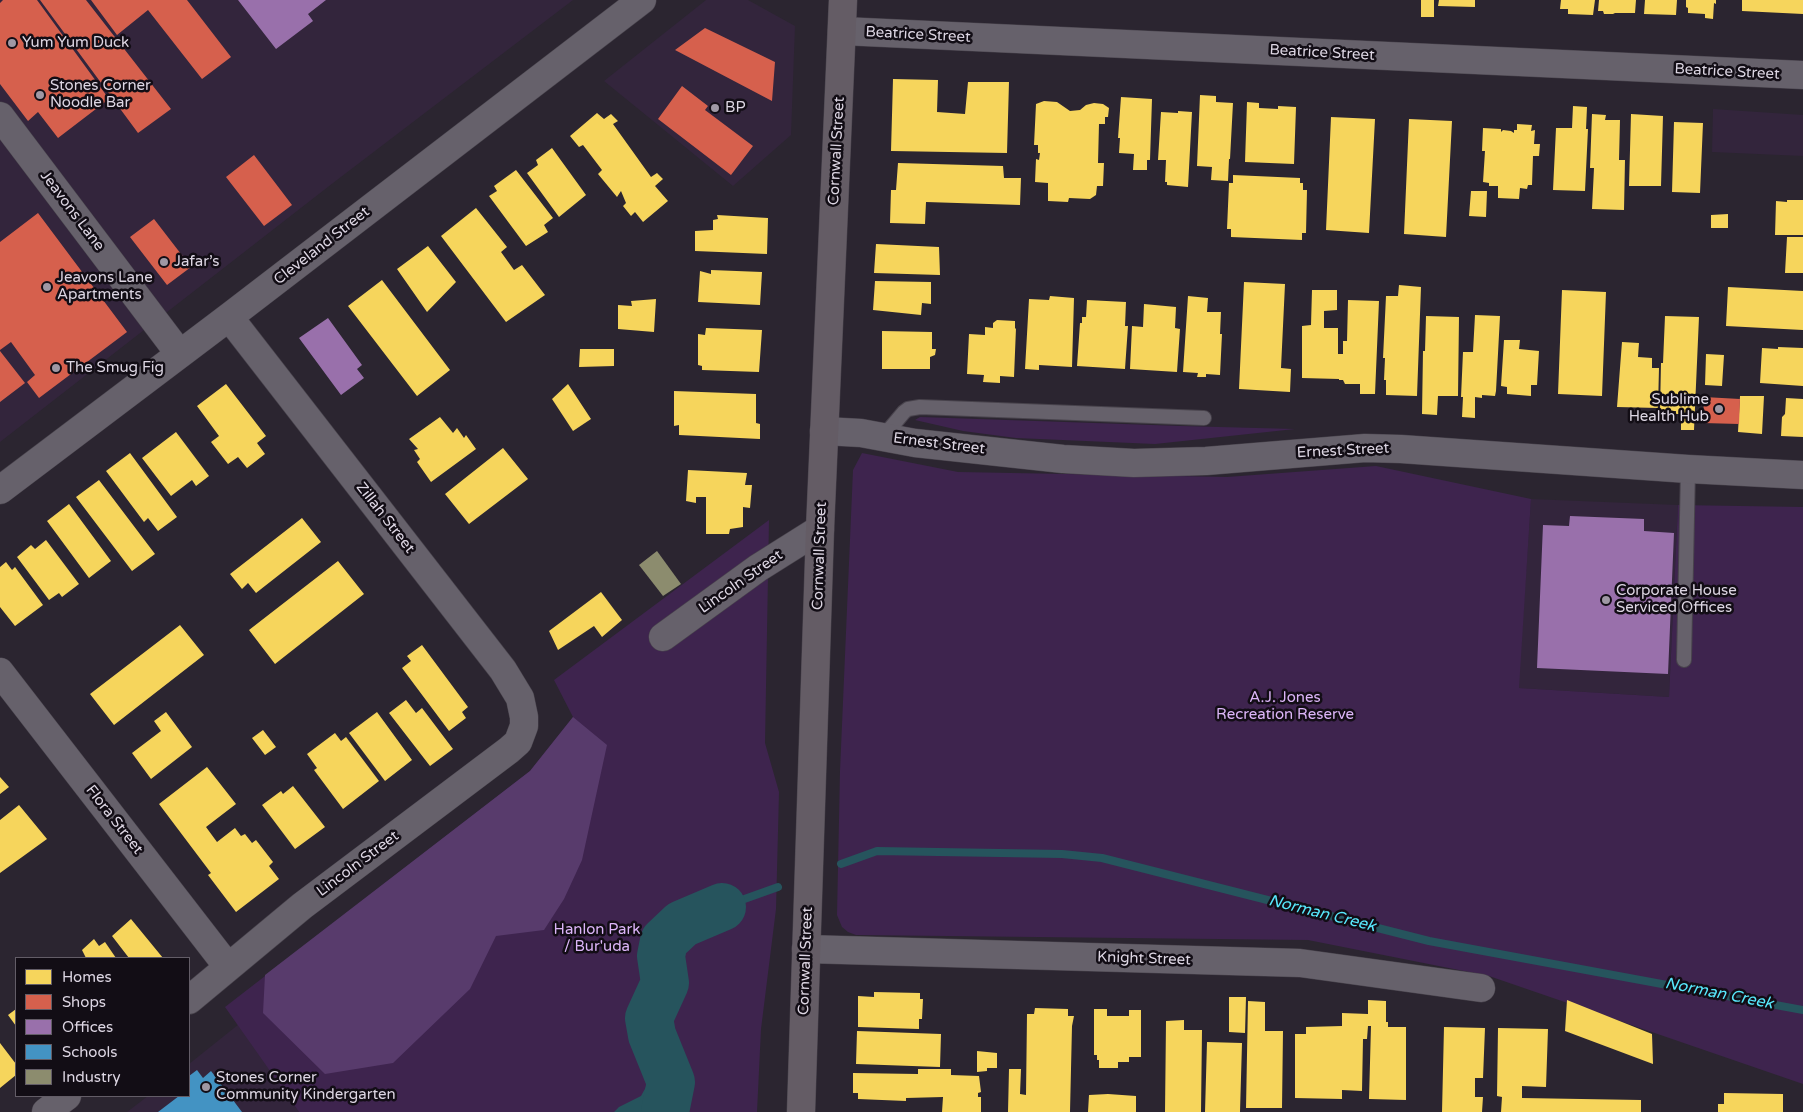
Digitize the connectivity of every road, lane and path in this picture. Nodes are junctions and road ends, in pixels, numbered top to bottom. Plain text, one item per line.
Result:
1 (642, 0) edge
2 (842, 1) edge
3 (842, 31) junction
4 (1803, 75) edge
5 (0, 116) edge
6 (229, 317) junction
7 (179, 353) junction
8 (1204, 418) dead end
9 (824, 431) junction
10 (883, 437) junction
11 (1688, 469) junction
12 (1803, 475) edge
13 (0, 490) edge
14 (820, 529) junction
15 (663, 637) dead end
16 (1684, 660) dead end
17 (0, 672) edge
18 (524, 726) joint
19 (806, 949) junction
20 (228, 967) junction
21 (1481, 988) dead end
22 (190, 999) edge
23 (66, 1097) edge
24 (46, 1112) edge
25 (801, 1112) edge

1 - 6 street, Cleveland Street
2 - 3 main road, Cornwall Street
3 - 4 street, Beatrice Street
3 - 9 main road, Cornwall Street
5 - 7 street, Jeavons Lane
6 - 7 street, Cleveland Street
6 - 18 street, Zillah Street
7 - 13 street, Cleveland Street
8 - 10 lane, Ernest Street
9 - 10 street, Ernest Street
9 - 14 main road, Cornwall Street
10 - 11 street, Ernest Street
11 - 12 street, Ernest Street
11 - 16 lane
14 - 15 street, Lincoln Street
14 - 19 main road, Cornwall Street
17 - 20 street, Flora Street
18 - 20 street, Lincoln Street
19 - 21 street, Knight Street
19 - 25 main road, Cornwall Street
20 - 22 street, Lincoln Street
23 - 24 street

